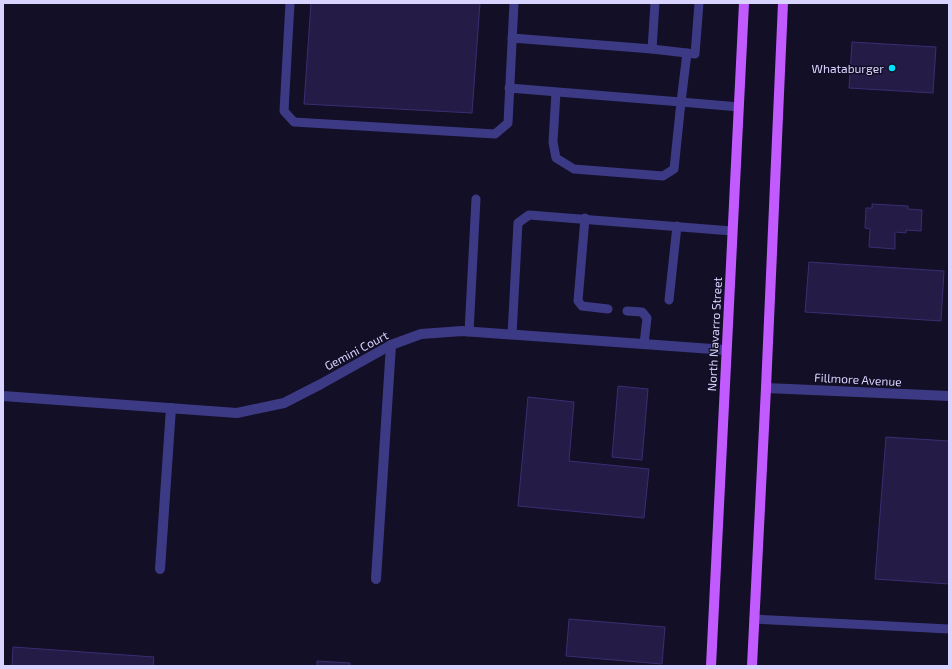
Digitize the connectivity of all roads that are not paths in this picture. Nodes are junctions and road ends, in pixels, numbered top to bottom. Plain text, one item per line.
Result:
1 (290, 3) edge
2 (514, 3) edge
3 (655, 3) edge
4 (699, 3) edge
5 (744, 3) edge
6 (783, 3) edge
7 (512, 38) junction
8 (652, 49) junction
9 (687, 53) junction
10 (509, 88) junction
11 (556, 92) junction
12 (681, 102) junction
13 (739, 107) junction
14 (476, 199) dead end
15 (585, 218) junction
16 (677, 226) junction
17 (732, 231) junction
18 (669, 300) dead end
19 (608, 308) dead end
20 (627, 311) dead end
21 (469, 332) junction
22 (512, 335) junction
23 (644, 344) junction
24 (391, 345) junction
25 (726, 350) junction
26 (766, 388) junction
27 (3, 396) edge
28 (949, 396) edge
29 (170, 408) junction
30 (160, 569) dead end
31 (376, 579) dead end
32 (754, 619) junction
33 (949, 629) edge
34 (711, 666) edge
35 (752, 666) edge

1 - 10 lane
2 - 7 lane
3 - 8 lane
4 - 9 lane
5 - 13 main road, North Navarro Street
6 - 26 main road
7 - 8 lane
7 - 10 lane
8 - 9 lane
9 - 12 lane
10 - 11 lane
11 - 12 lane
11 - 12 lane
12 - 13 lane
13 - 17 main road, North Navarro Street
14 - 21 lane
15 - 16 lane
15 - 19 lane
15 - 22 lane
16 - 17 lane
16 - 18 lane
17 - 25 main road, North Navarro Street
20 - 23 lane
21 - 22 street, Gemini Court
21 - 24 street, Gemini Court
22 - 23 street, Gemini Court
23 - 25 street, Gemini Court
24 - 29 street, Gemini Court
24 - 31 street
25 - 34 main road, North Navarro Street
26 - 28 street, Fillmore Avenue
26 - 32 main road
27 - 29 street, Gemini Court
29 - 30 street
32 - 33 lane
32 - 35 main road

